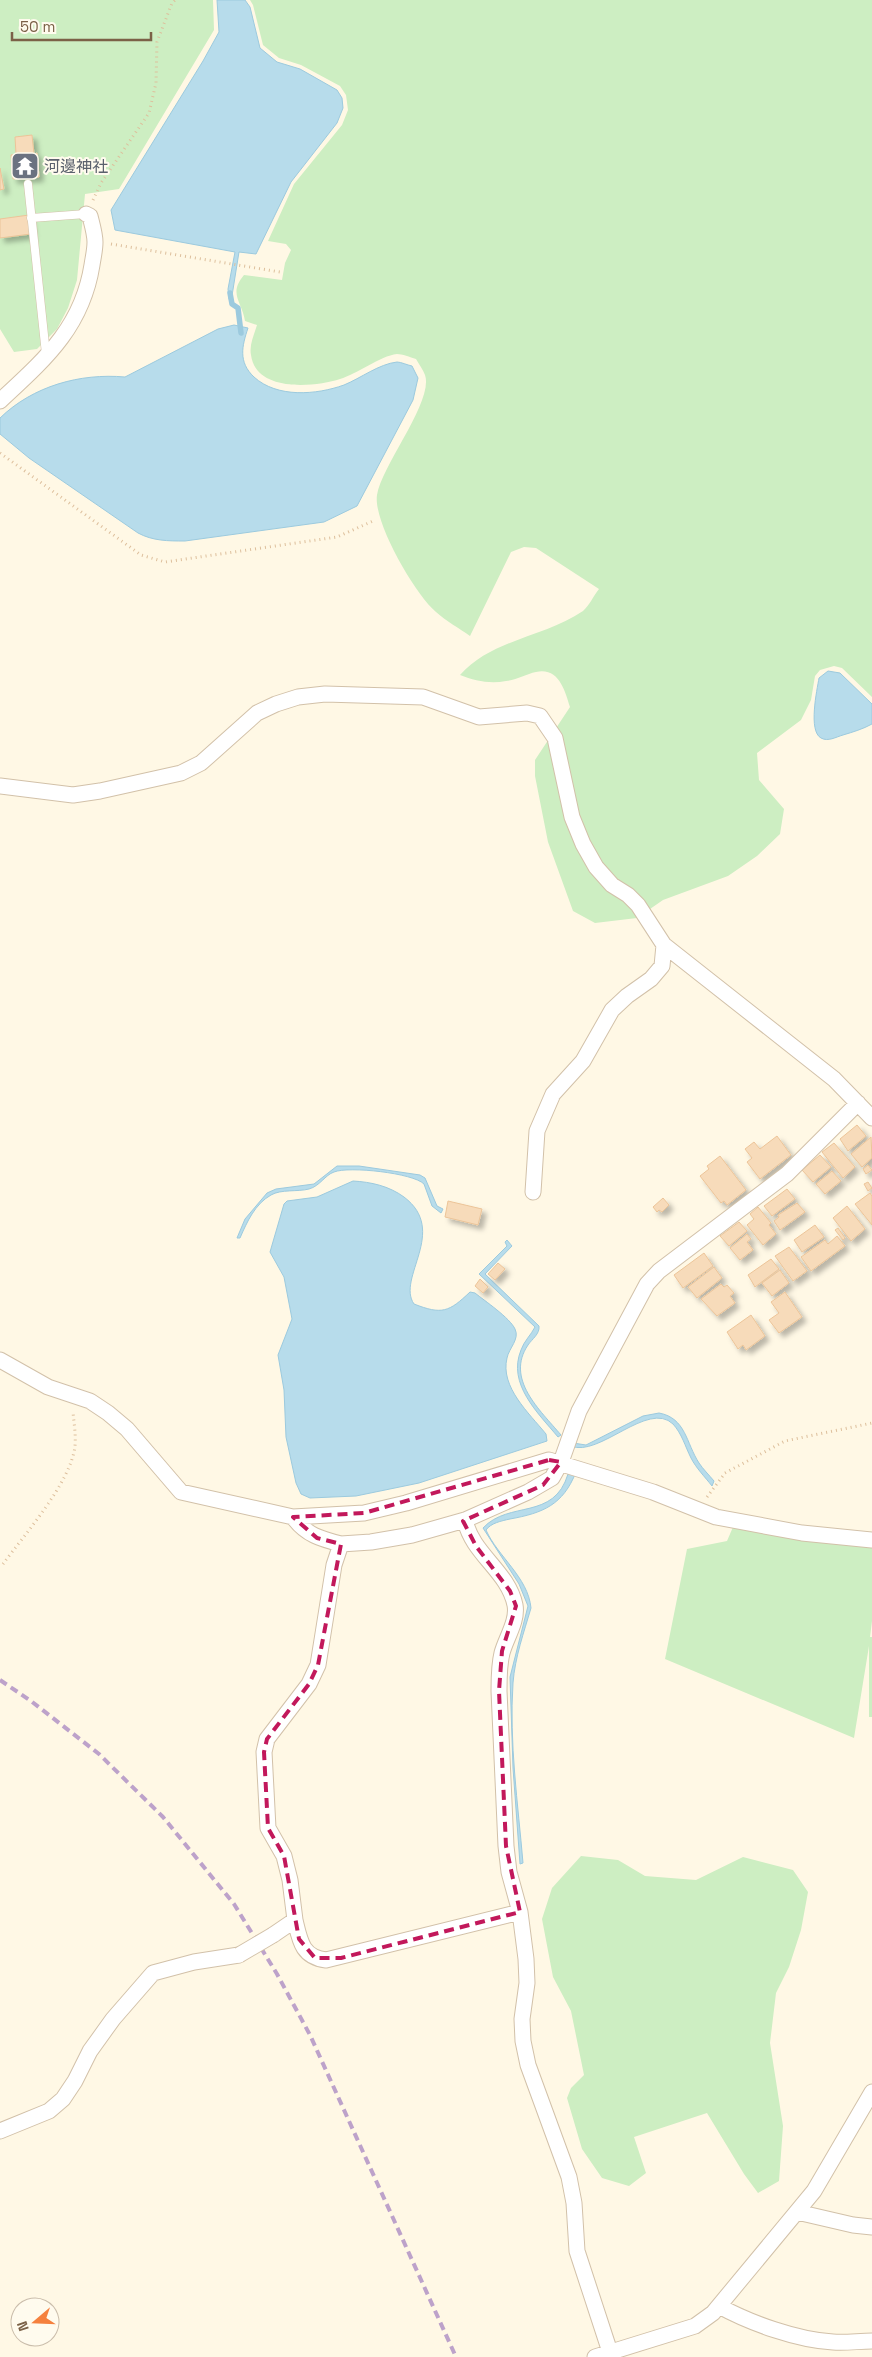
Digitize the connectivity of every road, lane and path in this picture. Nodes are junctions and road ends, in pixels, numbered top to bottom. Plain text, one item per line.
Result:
1 (175, 0) edge
2 (28, 184) dead end
3 (86, 214) junction
4 (31, 218) junction
5 (95, 242) junction
6 (280, 272) dead end
7 (47, 357) junction
8 (0, 401) edge
9 (0, 454) edge
10 (373, 521) dead end
11 (0, 786) edge
12 (664, 945) junction
13 (858, 1104) junction
14 (872, 1118) edge
15 (533, 1192) dead end
16 (0, 1360) edge
17 (72, 1396) junction
18 (872, 1423) edge
19 (561, 1462) junction
20 (696, 1510) junction
21 (293, 1517) junction
22 (465, 1520) junction
23 (872, 1540) edge
24 (341, 1544) junction
25 (3, 1564) dead end
26 (520, 1912) junction
27 (295, 1920) junction
28 (872, 2092) edge
29 (0, 2131) edge
30 (797, 2212) junction
31 (872, 2227) edge
32 (719, 2306) junction
33 (872, 2341) edge
34 (610, 2352) junction
35 (595, 2357) edge

1 - 3 path
2 - 4 lane
3 - 4 lane
3 - 5 street
4 - 7 lane
5 - 6 path
5 - 7 street
7 - 8 street
9 - 10 path
11 - 12 street
12 - 13 street
12 - 15 street
13 - 14 street
13 - 19 street
16 - 17 street
17 - 21 street
17 - 25 path
18 - 20 path
19 - 20 street
19 - 21 street
19 - 22 street
20 - 23 street
21 - 24 street
22 - 24 street
22 - 26 street
24 - 27 street
26 - 27 street
26 - 34 street
27 - 29 street, bridge
28 - 30 street
30 - 31 street
30 - 32 street
32 - 33 street
32 - 34 street
34 - 35 street

